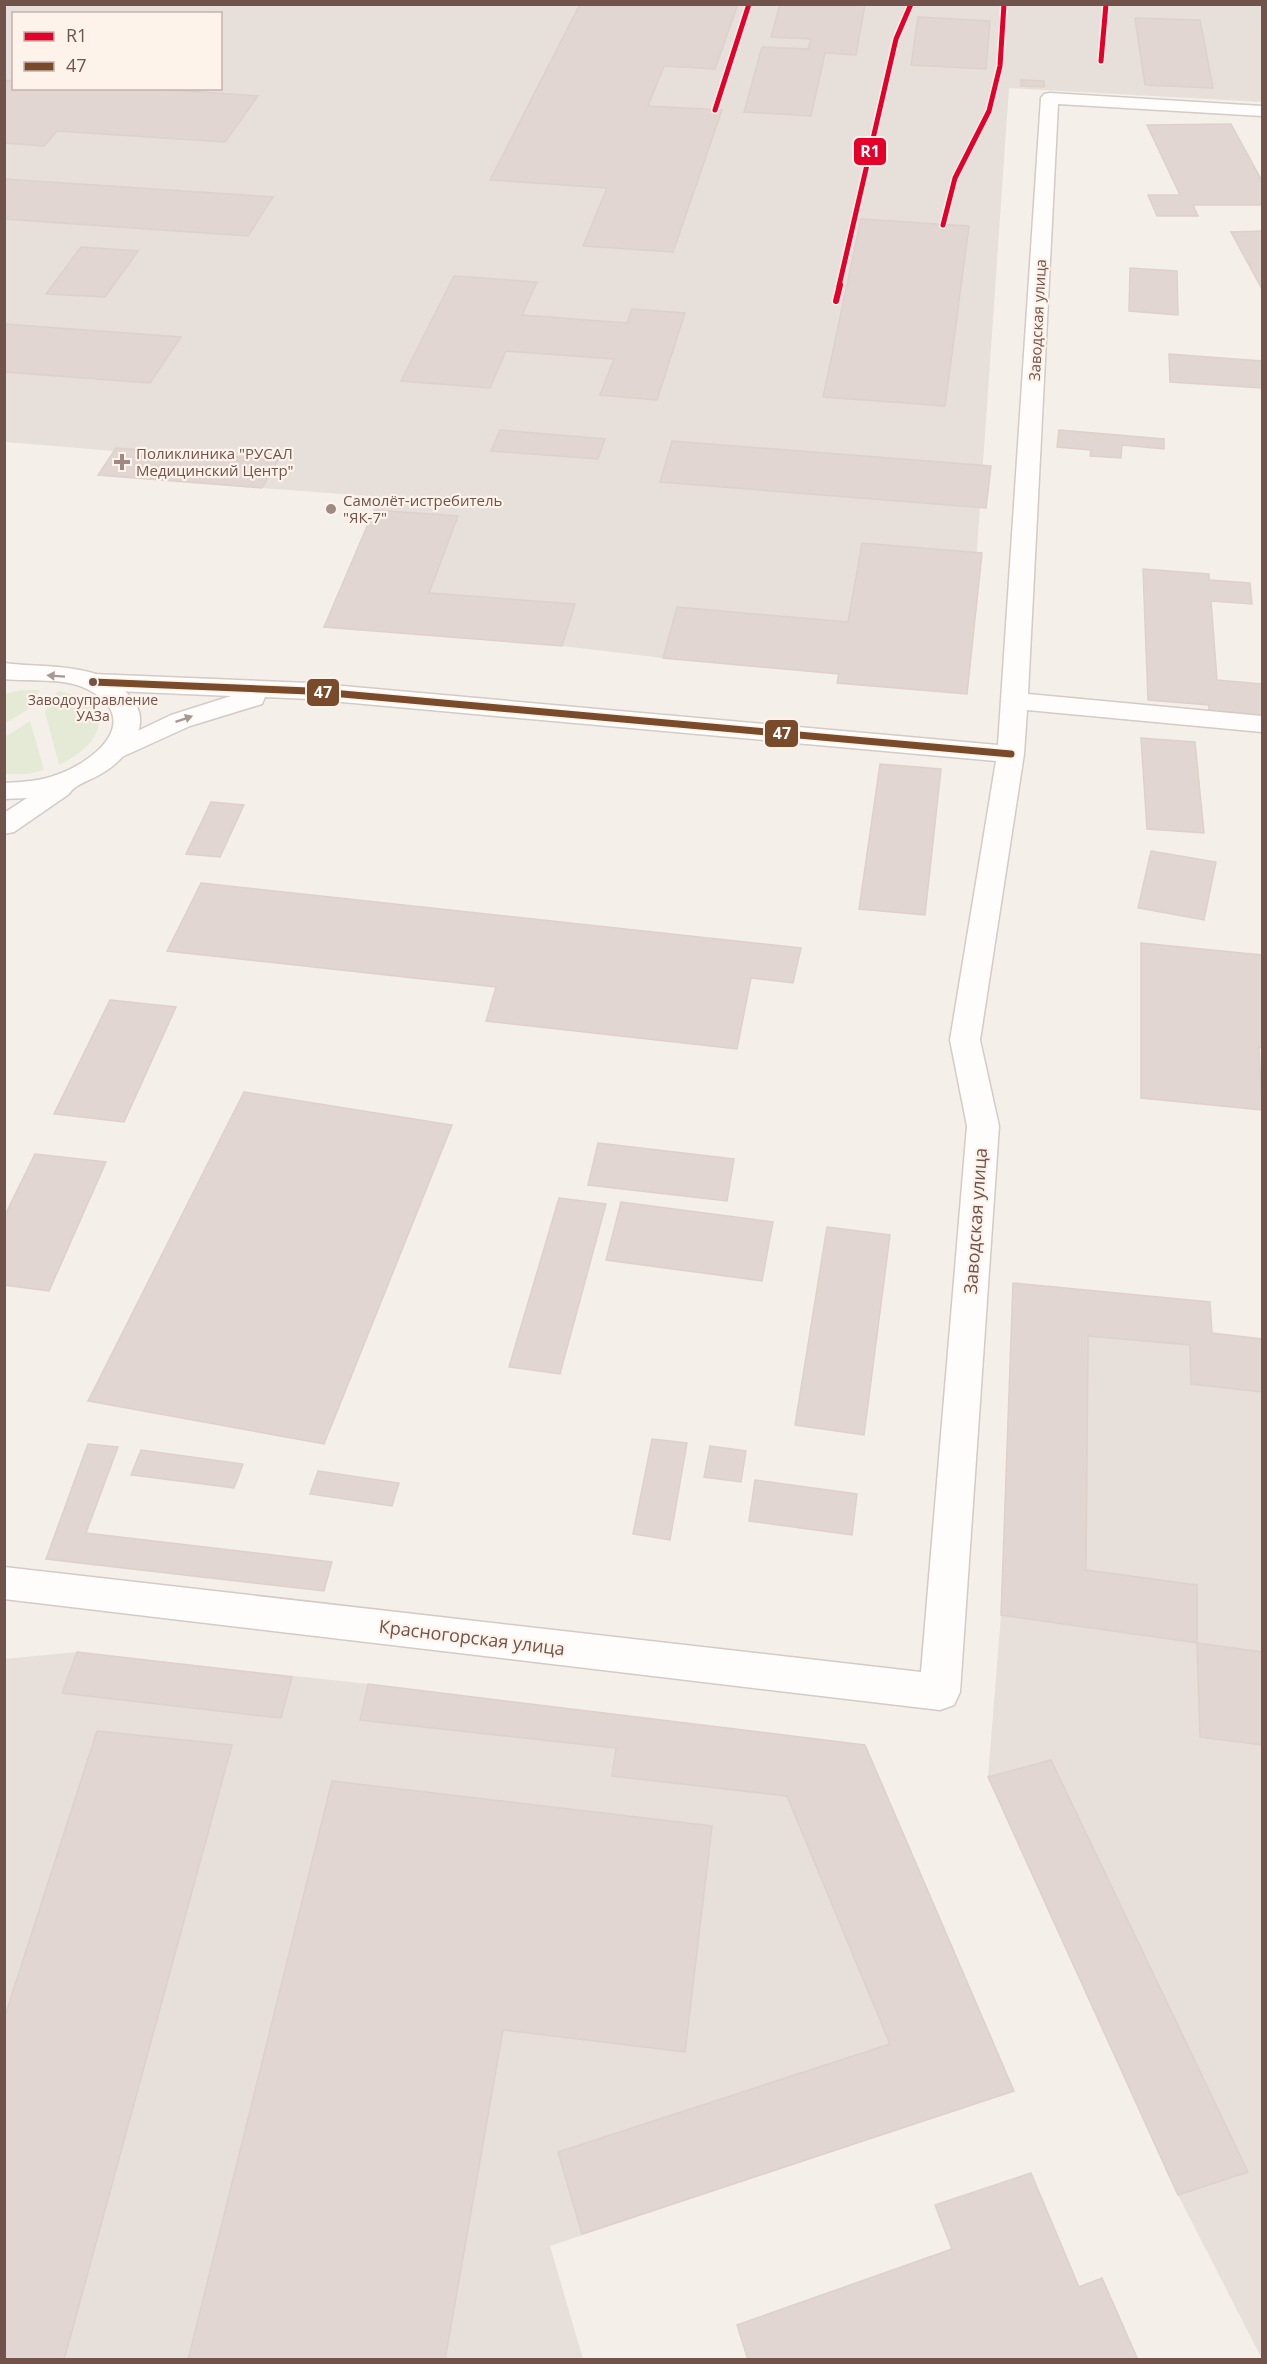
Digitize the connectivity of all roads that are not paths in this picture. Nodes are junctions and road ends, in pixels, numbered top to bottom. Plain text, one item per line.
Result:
1 (1263, 111) edge
2 (11, 675) edge
3 (93, 682) junction
4 (305, 691) junction
5 (1014, 701) junction
6 (1263, 724) edge
7 (113, 753) junction
8 (1011, 754) junction
9 (74, 778) junction
10 (4, 791) edge
11 (4, 826) edge
12 (4, 1583) edge
13 (939, 1692) joint

1 - 5 street, Заводская улица
3 -> 2 street
3 - 4 street
3 - 7 street
7 -> 4 street
4 - 8 street
5 - 6 street
5 - 8 street, Заводская улица
7 - 9 street
8 - 13 street, Заводская улица
9 - 10 street
9 - 11 street
12 - 13 street, Красногорская улица

